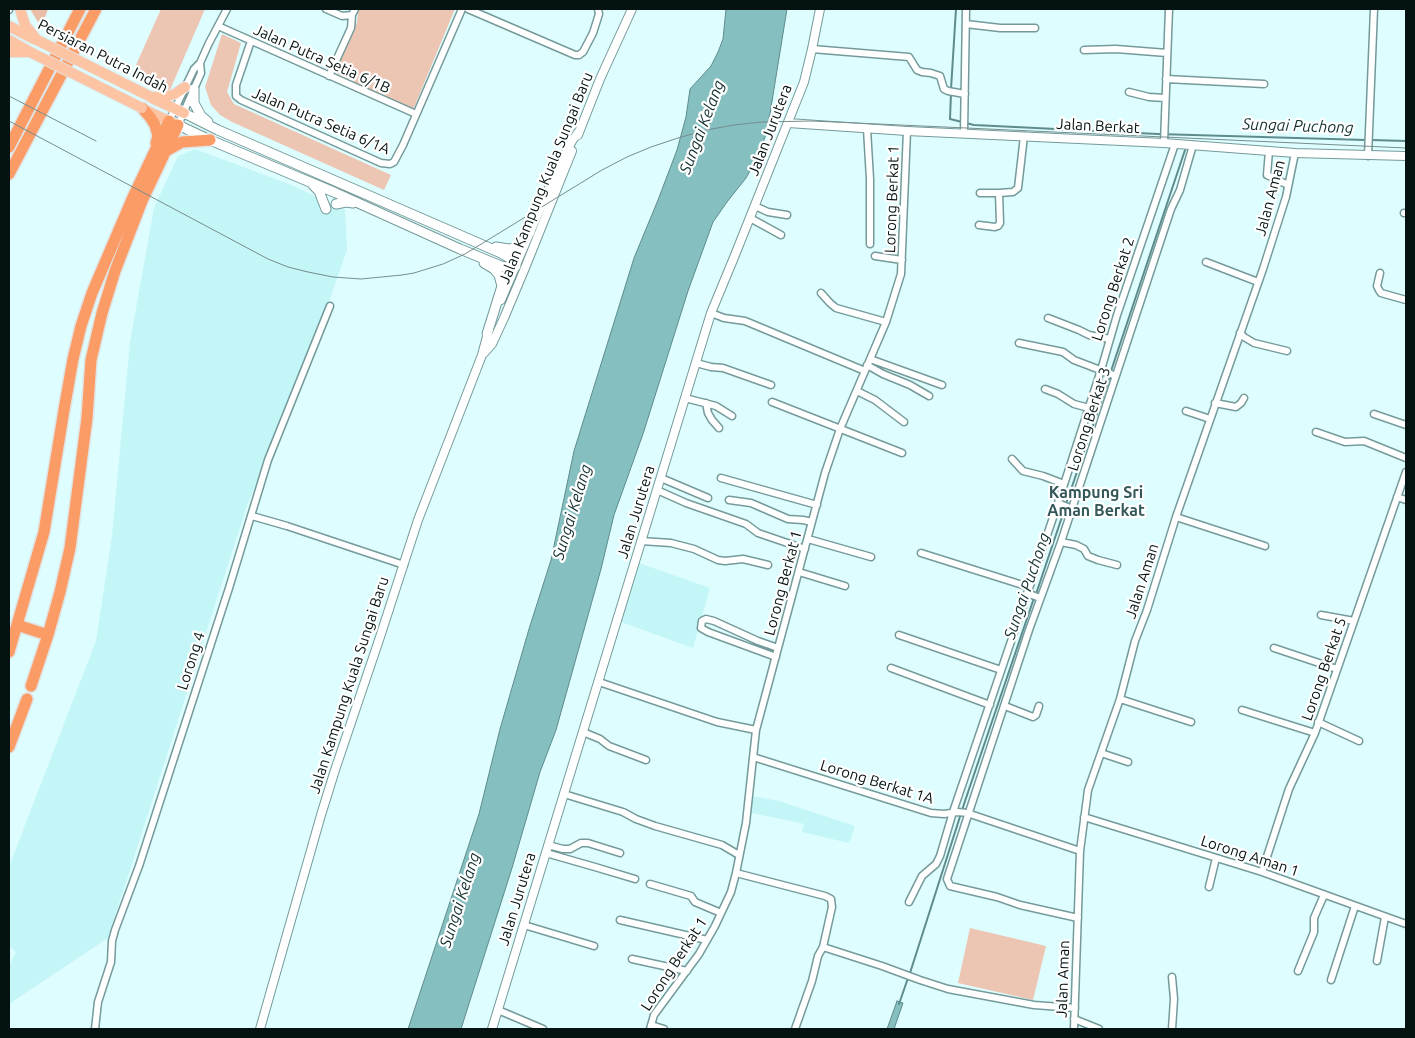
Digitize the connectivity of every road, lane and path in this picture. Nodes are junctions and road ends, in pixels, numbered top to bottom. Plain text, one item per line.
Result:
1 (20, 9) edge
2 (80, 9) edge
3 (96, 9) edge
4 (227, 9) edge
5 (326, 9) edge
6 (462, 9) edge
7 (468, 9) edge
8 (632, 9) edge
9 (820, 9) edge
10 (966, 9) edge
11 (1169, 9) edge
12 (1374, 9) edge
13 (599, 11) edge
14 (354, 12) edge
15 (966, 24) junction
16 (9, 26) edge
17 (218, 26) junction
18 (1035, 28) dead end
19 (9, 40) edge
20 (37, 40) junction
21 (251, 41) junction
22 (812, 50) junction
23 (1084, 50) dead end
24 (9, 52) edge
25 (1167, 52) junction
26 (32, 53) junction
27 (329, 76) junction
28 (1166, 79) junction
29 (1264, 84) dead end
30 (190, 88) junction
31 (1129, 92) dead end
32 (965, 94) junction
33 (151, 97) junction
34 (1165, 98) junction
35 (142, 108) junction
36 (179, 111) junction
37 (416, 114) junction
38 (173, 123) junction
39 (788, 123) junction
40 (867, 128) junction
41 (218, 130) junction
42 (907, 131) junction
43 (964, 131) junction
44 (579, 132) junction
45 (1024, 136) junction
46 (210, 140) junction
47 (1164, 140) junction
48 (1175, 144) junction
49 (1193, 145) junction
50 (9, 147) edge
51 (160, 150) junction
52 (1269, 150) junction
53 (1295, 153) junction
54 (1368, 156) junction
55 (1406, 156) edge
56 (9, 174) edge
57 (329, 178) junction
58 (310, 182) junction
59 (1288, 185) junction
60 (354, 189) junction
61 (336, 193) junction
62 (980, 193) dead end
63 (999, 193) junction
64 (336, 204) dead end
65 (360, 204) junction
66 (755, 206) junction
67 (326, 209) dead end
68 (549, 210) junction
69 (786, 215) dead end
70 (750, 218) junction
71 (978, 225) dead end
72 (530, 232) junction
73 (781, 234) dead end
74 (462, 236) junction
75 (870, 244) dead end
76 (460, 249) junction
77 (875, 256) dead end
78 (902, 260) junction
79 (1206, 262) dead end
80 (516, 266) junction
81 (1380, 273) dead end
82 (1258, 282) junction
83 (821, 293) dead end
84 (1406, 300) edge
85 (330, 306) dead end
86 (711, 313) junction
87 (1048, 318) dead end
88 (886, 322) junction
89 (499, 328) junction
90 (1240, 333) junction
91 (487, 334) junction
92 (1110, 339) junction
93 (1019, 343) dead end
94 (1287, 351) dead end
95 (482, 355) junction
96 (696, 363) junction
97 (867, 365) junction
98 (1103, 370) junction
99 (1115, 375) junction
100 (771, 384) dead end
101 (942, 385) dead end
102 (1046, 389) dead end
103 (857, 392) junction
104 (929, 396) dead end
105 (685, 398) junction
106 (1244, 398) dead end
107 (772, 402) dead end
108 (706, 403) junction
109 (1215, 403) junction
110 (1089, 408) junction
111 (1186, 411) dead end
112 (1374, 414) dead end
113 (732, 416) dead end
114 (1210, 420) junction
115 (904, 422) dead end
116 (1406, 425) edge
117 (719, 428) dead end
118 (840, 429) junction
119 (1316, 432) dead end
120 (902, 453) dead end
121 (1406, 458) edge
122 (1012, 460) dead end
123 (1406, 472) edge
124 (661, 478) junction
125 (721, 478) dead end
126 (1064, 484) junction
127 (657, 490) junction
128 (1397, 497) junction
129 (708, 498) dead end
130 (729, 500) dead end
131 (1406, 500) edge
132 (1058, 503) junction
133 (816, 505) junction
134 (1072, 509) junction
135 (252, 516) junction
136 (1176, 517) junction
137 (812, 522) junction
138 (808, 539) junction
139 (641, 541) junction
140 (1061, 542) junction
141 (1265, 546) dead end
142 (805, 549) junction
143 (921, 553) dead end
144 (871, 556) dead end
145 (404, 565) junction
146 (768, 565) dead end
147 (1117, 565) dead end
148 (799, 572) junction
149 (845, 586) dead end
150 (1028, 590) junction
151 (1040, 598) junction
152 (1321, 615) dead end
153 (1354, 621) junction
154 (16, 626) junction
155 (1016, 626) junction
156 (1029, 630) junction
157 (48, 635) junction
158 (899, 636) dead end
159 (778, 648) junction
160 (1274, 648) dead end
161 (9, 652) edge
162 (776, 657) junction
163 (890, 668) dead end
164 (1337, 669) junction
165 (1001, 670) junction
166 (599, 682) junction
167 (31, 686) dead end
168 (27, 699) dead end
169 (1120, 699) junction
170 (990, 705) junction
171 (1005, 706) junction
172 (1039, 706) dead end
173 (1242, 710) dead end
174 (1192, 722) dead end
175 (1318, 722) junction
176 (756, 730) junction
177 (583, 732) junction
178 (1314, 733) junction
179 (1359, 741) dead end
180 (9, 747) edge
181 (1101, 753) junction
182 (752, 758) junction
183 (646, 760) dead end
184 (1128, 762) dead end
185 (564, 794) junction
186 (956, 812) junction
187 (968, 814) junction
188 (1084, 816) junction
189 (547, 849) junction
190 (1080, 851) junction
191 (620, 853) dead end
192 (739, 855) junction
193 (1216, 858) junction
194 (1262, 872) junction
195 (736, 873) junction
196 (635, 879) dead end
197 (650, 884) dead end
198 (1209, 887) dead end
199 (1324, 894) junction
200 (909, 902) dead end
201 (1355, 906) junction
202 (721, 913) junction
203 (1385, 917) junction
204 (1078, 918) junction
205 (620, 920) dead end
206 (524, 924) junction
207 (1406, 924) edge
208 (707, 940) junction
209 (594, 946) dead end
210 (823, 947) junction
211 (632, 959) dead end
212 (1376, 961) dead end
213 (687, 971) junction
214 (1298, 971) dead end
215 (1172, 977) dead end
216 (1331, 980) dead end
217 (1075, 1008) junction
218 (498, 1010) junction
219 (1074, 1019) junction
220 (650, 1027) edge
221 (95, 1029) edge
222 (260, 1029) edge
223 (492, 1029) edge
224 (543, 1029) edge
225 (664, 1029) edge
226 (795, 1029) edge
227 (1074, 1029) edge
228 (1099, 1029) edge
229 (1172, 1029) edge

1 - 20 main road
2 - 50 highway
3 - 56 highway
4 - 17 street
5 - 14 street
6 - 37 street
7 - 13 street
8 - 44 street, Jalan Kampung Kuala Sungai Baru
9 - 22 street, Jalan Jurutera
10 - 15 street
11 - 25 street
12 - 54 street
14 - 27 street
15 - 18 street
15 - 32 street
16 - 20 main road, Persiaran Putra Indah
17 - 21 street, Jalan Putra Setia 6/1B
17 - 30 street
19 - 26 main road, Persiaran Putra Indah
20 - 33 main road, Persiaran Putra Indah, bridge
21 - 27 street, Jalan Putra Setia 6/1B
21 - 37 street, Jalan Putra Setia 6/1A
22 - 32 street
22 - 39 street, Jalan Jurutera
23 - 25 street
24 - 26 main road
25 - 28 street
26 - 35 main road, Persiaran Putra Indah, bridge
27 - 37 street, Jalan Putra Setia 6/1B
28 - 29 street
28 - 34 street
30 - 33 main road
30 - 36 street
30 - 36 street
30 - 41 main road
31 - 34 street
32 - 43 street
33 - 36 main road, Persiaran Putra Indah
34 - 47 street
35 - 38 main road, Persiaran Putra Indah
35 - 51 highway
36 - 38 street
36 - 38 street
36 - 41 main road
38 - 46 main road
38 - 51 highway
39 - 40 street, Jalan Berkat
39 - 66 street, Jalan Jurutera
40 - 42 street, Jalan Berkat
40 - 75 street
41 - 57 main road
42 - 43 street, Jalan Berkat
42 - 78 street, Lorong Berkat 1
43 - 45 street, Jalan Berkat
44 - 68 street, Jalan Kampung Kuala Sungai Baru
44 - 72 street, Jalan Kampung Kuala Sungai Baru
45 - 47 street, Jalan Berkat
45 - 63 street
46 - 51 highway
46 - 58 main road
47 - 48 street, Jalan Berkat
48 - 49 street, Jalan Berkat
48 - 92 street, Lorong Berkat 2
49 - 52 street, Jalan Berkat
49 - 99 street, Lorong Berkat 3
51 - 154 highway
51 - 157 highway
52 - 53 street, Jalan Berkat
52 - 59 street
53 - 54 street, Jalan Berkat
53 - 59 street, Jalan Aman
54 - 55 street, Jalan Berkat
57 - 60 main road
57 - 61 main road
58 - 61 main road
58 - 67 main road
59 - 82 street, Jalan Aman
60 - 61 main road
60 - 74 main road
61 - 65 main road
62 - 63 street
63 - 71 street
64 - 65 main road
65 - 76 main road
66 - 69 street
66 - 70 street, Jalan Jurutera
68 - 80 street
68 - 89 street, Jalan Kampung Kuala Sungai Baru
70 - 73 street
70 - 86 street, Jalan Jurutera
72 - 74 main road
72 - 80 street, Jalan Kampung Kuala Sungai Baru
74 - 80 main road
76 - 80 main road
76 - 91 main road
77 - 78 street
78 - 88 street, Lorong Berkat 1
79 - 82 street
80 - 89 street
80 - 91 street, Jalan Kampung Kuala Sungai Baru
81 - 84 street
82 - 90 street, Jalan Aman
83 - 88 street
85 - 135 street, Lorong 4
86 - 96 street, Jalan Jurutera
86 - 97 street
87 - 92 street
88 - 97 street, Lorong Berkat 1
89 - 95 street, Jalan Kampung Kuala Sungai Baru
90 - 94 street
90 - 109 street, Jalan Aman
91 - 95 street, Jalan Kampung Kuala Sungai Baru
92 - 98 street, Lorong Berkat 2
93 - 98 street
95 - 145 street, Jalan Kampung Kuala Sungai Baru
96 - 100 street
96 - 105 street, Jalan Jurutera
97 - 101 street
97 - 103 street, Lorong Berkat 1
97 - 104 street
98 - 99 street
98 - 110 street, Lorong Berkat 2
99 - 134 street, Lorong Berkat 3
102 - 110 street
103 - 115 street
103 - 118 street, Lorong Berkat 1
105 - 108 street
105 - 124 street, Jalan Jurutera
106 - 109 street
107 - 118 street
108 - 113 street
108 - 117 street
109 - 114 street, Jalan Aman
110 - 126 street, Lorong Berkat 2
111 - 114 street
112 - 116 street
114 - 136 street, Jalan Aman
118 - 120 street
118 - 133 street, Lorong Berkat 1
119 - 121 street
122 - 126 street
123 - 128 street, Lorong Berkat 5
124 - 127 street, Jalan Jurutera
124 - 129 street
125 - 133 street
126 - 132 street, Lorong Berkat 2
127 - 139 street, Jalan Jurutera
127 - 142 street
128 - 131 street
128 - 153 street, Lorong Berkat 5
130 - 137 street
132 - 134 street
132 - 150 street, Lorong Berkat 2
133 - 137 street, Lorong Berkat 1
134 - 140 street, Lorong Berkat 3
135 - 145 street
135 - 221 street, Lorong 4
136 - 141 street
136 - 169 street, Jalan Aman
137 - 138 street, Lorong Berkat 1
138 - 142 street, Lorong Berkat 1
138 - 144 street
139 - 146 street
139 - 166 street, Jalan Jurutera
140 - 147 street
140 - 151 street, Lorong Berkat 3
142 - 148 street, Lorong Berkat 1
143 - 150 street
145 - 222 street, Jalan Kampung Kuala Sungai Baru
148 - 149 street
148 - 159 street, Lorong Berkat 1
150 - 151 street
150 - 155 street, Lorong Berkat 2
151 - 156 street, Lorong Berkat 3
152 - 153 street
153 - 164 street, Lorong Berkat 5
154 - 157 highway
154 - 161 highway
155 - 156 street
155 - 165 street, Lorong Berkat 2
156 - 171 street, Lorong Berkat 3
157 - 167 highway
158 - 165 street
159 - 162 street, Lorong Berkat 1
159 - 162 street
160 - 164 street
162 - 176 street, Lorong Berkat 1
163 - 170 street
164 - 175 street, Lorong Berkat 5
165 - 170 street, Lorong Berkat 2
166 - 176 street
166 - 177 street, Jalan Jurutera
168 - 180 highway
169 - 174 street
169 - 181 street, Jalan Aman
170 - 186 street, Lorong Berkat 2
171 - 172 street
171 - 187 street, Lorong Berkat 3
173 - 178 street
175 - 178 street, Lorong Berkat 5
175 - 179 street
176 - 182 street, Lorong Berkat 1
177 - 183 street
177 - 185 street, Jalan Jurutera
178 - 194 street, Lorong Berkat 5
181 - 184 street
181 - 188 street, Jalan Aman
182 - 186 street, Lorong Berkat 1A
182 - 192 street, Lorong Berkat 1
185 - 189 street, Jalan Jurutera
185 - 192 street
186 - 187 street, Lorong Berkat 1A
186 - 200 street, Lorong Berkat 2
187 - 190 street, Lorong Berkat 1A
187 - 204 street, Lorong Berkat 3
188 - 190 street, Jalan Aman
188 - 193 street, Lorong Aman 1
189 - 191 street
189 - 196 street
189 - 206 street, Jalan Jurutera
190 - 204 street, Jalan Aman
192 - 195 street, Lorong Berkat 1
193 - 194 street, Lorong Aman 1
193 - 198 street
194 - 199 street, Lorong Aman 1
195 - 202 street, Lorong Berkat 1
195 - 210 street
197 - 202 street
199 - 201 street, Lorong Aman 1
199 - 214 street
201 - 203 street, Lorong Aman 1
201 - 216 street
202 - 208 street, Lorong Berkat 1
203 - 207 street, Lorong Aman 1
203 - 212 street
204 - 217 street, Jalan Aman
205 - 208 street
206 - 209 street
206 - 218 street, Jalan Jurutera
208 - 213 street, Lorong Berkat 1
210 - 217 street
210 - 226 street
211 - 213 street
213 - 220 street, Lorong Berkat 1
215 - 229 street
217 - 219 street, Jalan Aman
218 - 223 street, Jalan Jurutera
218 - 224 street
219 - 227 street, Jalan Aman
219 - 228 street
220 - 225 street

